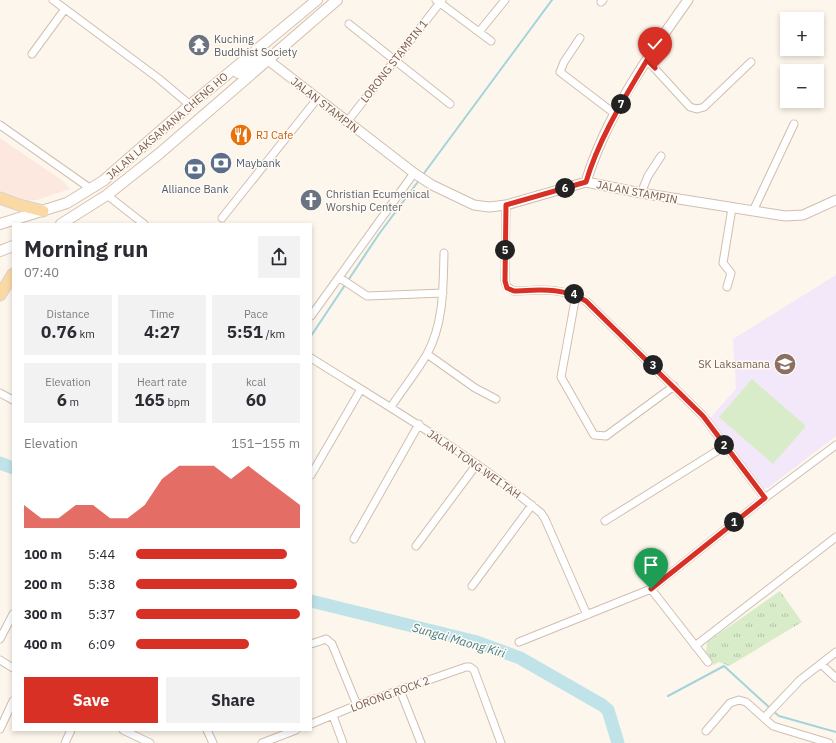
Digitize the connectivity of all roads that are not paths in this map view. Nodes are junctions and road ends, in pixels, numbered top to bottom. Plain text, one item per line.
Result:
1 (53, 0) edge
2 (317, 0) edge
3 (337, 0) edge
4 (505, 0) edge
5 (688, 0) edge
6 (439, 1) edge
7 (65, 9) junction
8 (349, 24) dead end
9 (479, 32) junction
10 (580, 38) dead end
11 (491, 41) dead end
12 (32, 54) dead end
13 (268, 60) junction
14 (394, 60) junction
15 (647, 60) junction
16 (751, 62) dead end
17 (202, 95) junction
18 (317, 99) junction
19 (450, 104) dead end
20 (190, 105) junction
21 (615, 114) junction
22 (347, 122) junction
23 (794, 124) dead end
24 (0, 125) edge
25 (661, 156) dead end
26 (416, 174) junction
27 (586, 182) junction
28 (91, 189) junction
29 (641, 194) junction
30 (107, 195) junction
31 (0, 198) edge
32 (836, 200) edge
33 (506, 205) junction
34 (732, 208) junction
35 (43, 210) junction
36 (753, 210) junction
37 (222, 218) dead end
38 (64, 223) edge
39 (143, 223) edge
40 (0, 224) edge
41 (12, 246) edge
42 (0, 250) edge
43 (444, 253) dead end
44 (12, 276) edge
45 (342, 280) junction
46 (727, 287) dead end
47 (443, 293) junction
48 (576, 295) junction
49 (0, 296) edge
50 (312, 315) edge
51 (427, 354) junction
52 (312, 359) edge
53 (674, 386) junction
54 (361, 389) junction
55 (0, 392) edge
56 (12, 399) edge
57 (496, 399) dead end
58 (391, 407) junction
59 (419, 424) junction
60 (836, 445) edge
61 (725, 446) junction
62 (477, 464) junction
63 (312, 473) edge
64 (765, 498) junction
65 (532, 505) junction
66 (604, 521) dead end
67 (836, 537) edge
68 (354, 539) dead end
69 (416, 546) dead end
70 (472, 586) dead end
71 (651, 589) junction
72 (586, 614) junction
73 (12, 616) edge
74 (0, 639) edge
75 (519, 642) dead end
76 (312, 644) edge
77 (695, 646) junction
78 (836, 652) edge
79 (0, 660) edge
80 (708, 662) dead end
81 (821, 664) junction
82 (12, 667) edge
83 (836, 678) edge
84 (400, 690) junction
85 (12, 703) edge
86 (356, 705) junction
87 (333, 716) junction
88 (766, 717) junction
89 (312, 724) edge
90 (0, 729) edge
91 (71, 731) edge
92 (124, 731) edge
93 (207, 731) edge
94 (293, 731) edge
95 (706, 731) dead end
96 (803, 735) junction
97 (136, 740) edge
98 (65, 743) edge
99 (150, 743) edge
100 (213, 743) edge
101 (262, 743) edge
102 (343, 743) edge
103 (421, 743) edge
104 (501, 743) edge
105 (800, 743) edge
106 (829, 743) edge

1 - 7 street
2 - 17 main road, JALAN LAKSAMANA CHENG HO
3 - 13 main road, JALAN LAKSAMANA CHENG HO
4 - 9 street
5 - 15 street
6 - 9 street
6 - 14 street, LORONG STAMPIN 1
7 - 12 street
7 - 20 street
8 - 14 street
9 - 11 street
10 - 21 street
13 - 17 main road
13 - 18 street, JALAN STAMPIN
13 - 30 main road, JALAN LAKSAMANA CHENG HO
14 - 19 street
14 - 22 street, LORONG STAMPIN 1
15 - 16 street
15 - 21 street
17 - 20 main road, JALAN LAKSAMANA CHENG HO
18 - 22 street, JALAN STAMPIN
18 - 37 street
20 - 28 main road, JALAN LAKSAMANA CHENG HO
21 - 27 street
22 - 26 street, JALAN STAMPIN
23 - 36 street
24 - 28 street
25 - 29 street
26 - 33 street, JALAN STAMPIN
26 - 45 street
27 - 29 street, JALAN STAMPIN
27 - 33 street, JALAN STAMPIN
28 - 35 main road, JALAN LAKSAMANA CHENG HO
29 - 34 street, JALAN STAMPIN
30 - 38 main road, JALAN LAKSAMANA CHENG HO
30 - 39 street
31 - 35 main road
32 - 36 street, JALAN STAMPIN
33 - 48 street
34 - 36 street, JALAN STAMPIN
34 - 46 street
35 - 40 main road, JALAN LAKSAMANA CHENG HO
41 - 42 main road
43 - 47 street
44 - 49 main road
45 - 47 street
45 - 50 street
47 - 51 street
48 - 53 street
48 - 53 street
51 - 57 street
51 - 58 street
52 - 54 street, JALAN TONG WEI TAH
53 - 61 street
54 - 58 street, JALAN TONG WEI TAH
54 - 63 street
55 - 56 street
58 - 59 street, JALAN TONG WEI TAH
59 - 62 street, JALAN TONG WEI TAH
59 - 68 street
60 - 64 street
61 - 64 street
61 - 66 street
62 - 65 street, JALAN TONG WEI TAH
62 - 69 street
64 - 71 street
65 - 70 street
65 - 72 street, JALAN TONG WEI TAH
67 - 77 street
71 - 72 street
71 - 77 street
72 - 75 street
73 - 74 street
76 - 86 street
77 - 80 street
78 - 81 street
79 - 82 street
81 - 83 street
81 - 88 street
84 - 86 street, LORONG ROCK 2
84 - 103 street
84 - 104 street, LORONG ROCK 2
85 - 90 street
86 - 87 street, LORONG ROCK 2
87 - 89 street, LORONG ROCK 2
87 - 102 street
88 - 95 street
88 - 96 street
91 - 98 street
92 - 97 street
93 - 100 street
94 - 101 street
96 - 105 street
96 - 106 street
97 - 99 street

